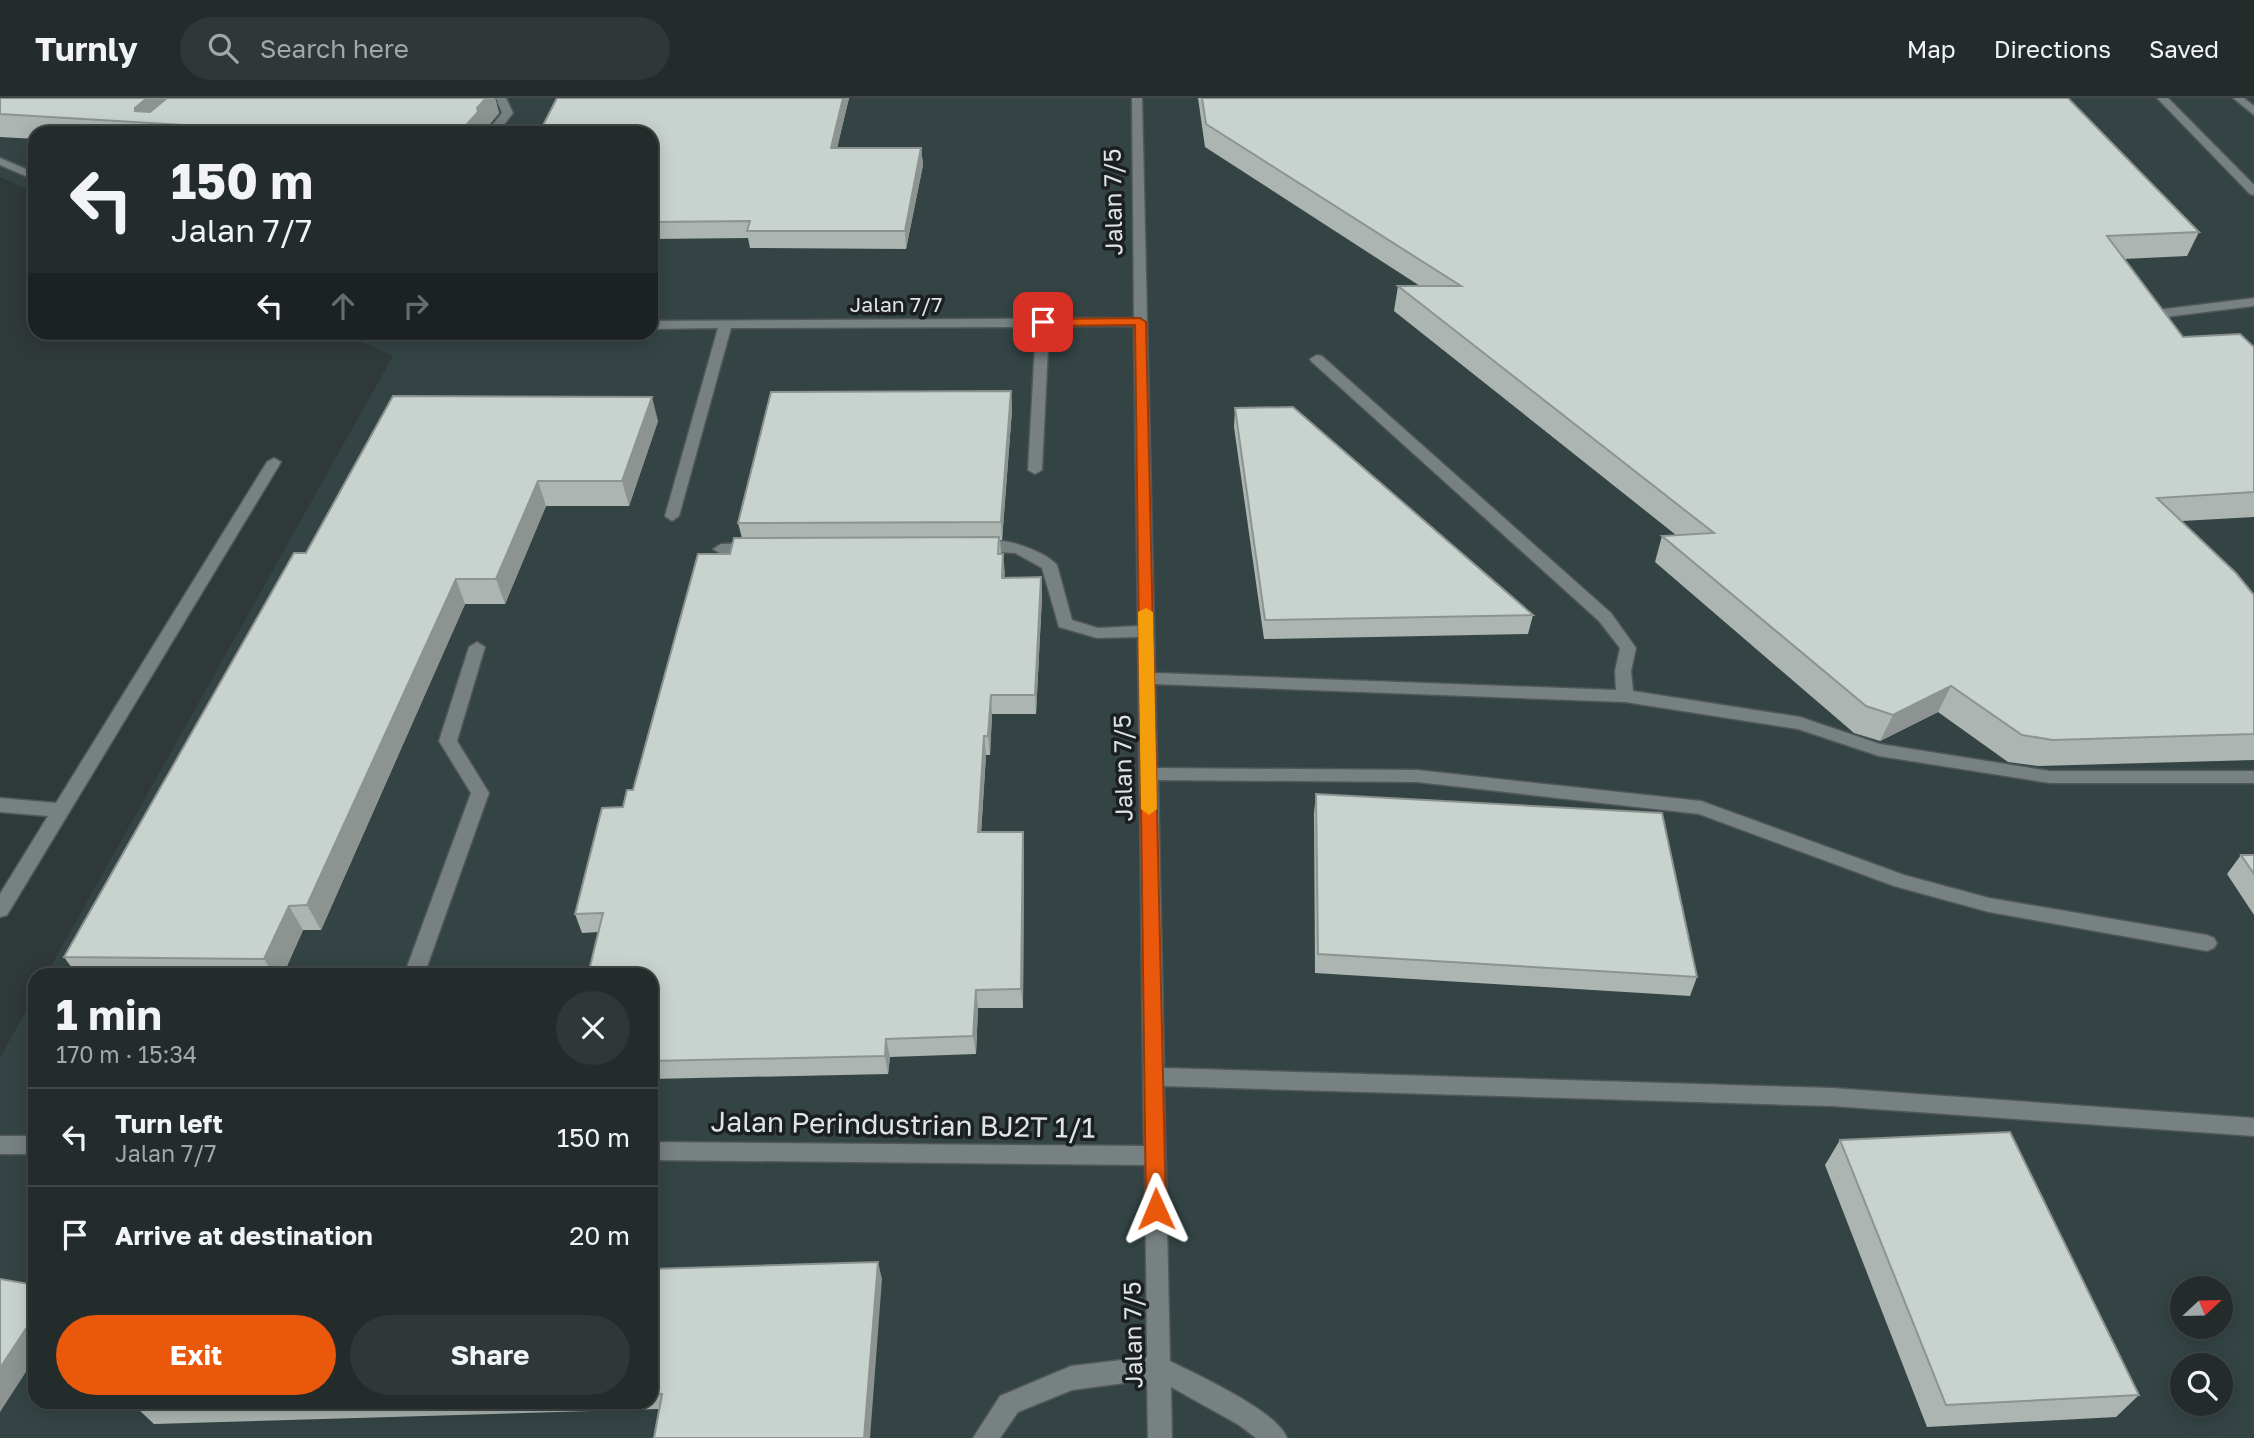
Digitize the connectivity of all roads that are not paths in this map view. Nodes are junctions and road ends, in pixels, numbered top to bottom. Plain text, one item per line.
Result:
1 (501, 98) edge
2 (1137, 98) edge
3 (2162, 98) edge
4 (2238, 98) edge
5 (2254, 112) edge
6 (497, 126) edge
7 (0, 161) edge
8 (28, 174) edge
9 (2254, 192) edge
10 (2254, 302) edge
11 (2157, 314) edge
12 (1043, 322) junction
13 (1140, 322) junction
14 (725, 325) junction
15 (658, 326) edge
16 (1317, 359) dead end
17 (274, 461) dead end
18 (1035, 470) dead end
19 (672, 516) dead end
20 (965, 546) edge
21 (721, 548) dead end
22 (775, 548) edge
23 (1146, 631) junction
24 (477, 647) dead end
25 (1147, 678) junction
26 (1625, 696) junction
27 (1148, 774) junction
28 (2254, 776) edge
29 (0, 805) edge
30 (61, 810) junction
31 (0, 910) edge
32 (2207, 943) dead end
33 (417, 968) edge
34 (1154, 1077) junction
35 (2254, 1127) edge
36 (0, 1145) edge
37 (28, 1145) edge
38 (658, 1151) edge
39 (1155, 1156) junction
40 (1159, 1367) junction
41 (985, 1438) edge
42 (1160, 1438) edge
43 (1275, 1438) edge

1 - 6 street
2 - 13 street, Jalan 7/5
3 - 9 street
4 - 5 street
7 - 8 street
10 - 11 street
12 - 13 street, Jalan 7/7
12 - 14 street, Jalan 7/7
12 - 18 street
13 - 23 street, Jalan 7/5
14 - 15 street, Jalan 7/7
14 - 19 street
16 - 26 street
17 - 30 street
20 - 23 street
21 - 22 street
23 - 25 street, Jalan 7/5
24 - 33 street
25 - 26 street
25 - 27 street, Jalan 7/5
26 - 28 street
27 - 32 street
27 - 34 street, Jalan 7/5
29 - 30 street
30 - 31 street
34 - 35 street
34 - 39 street, Jalan 7/5
36 - 37 street
38 - 39 street, Jalan Perindustrian BJ2T 1/1
39 - 40 street, Jalan 7/5
40 - 41 street
40 - 42 street, Jalan 7/5
40 - 43 street

